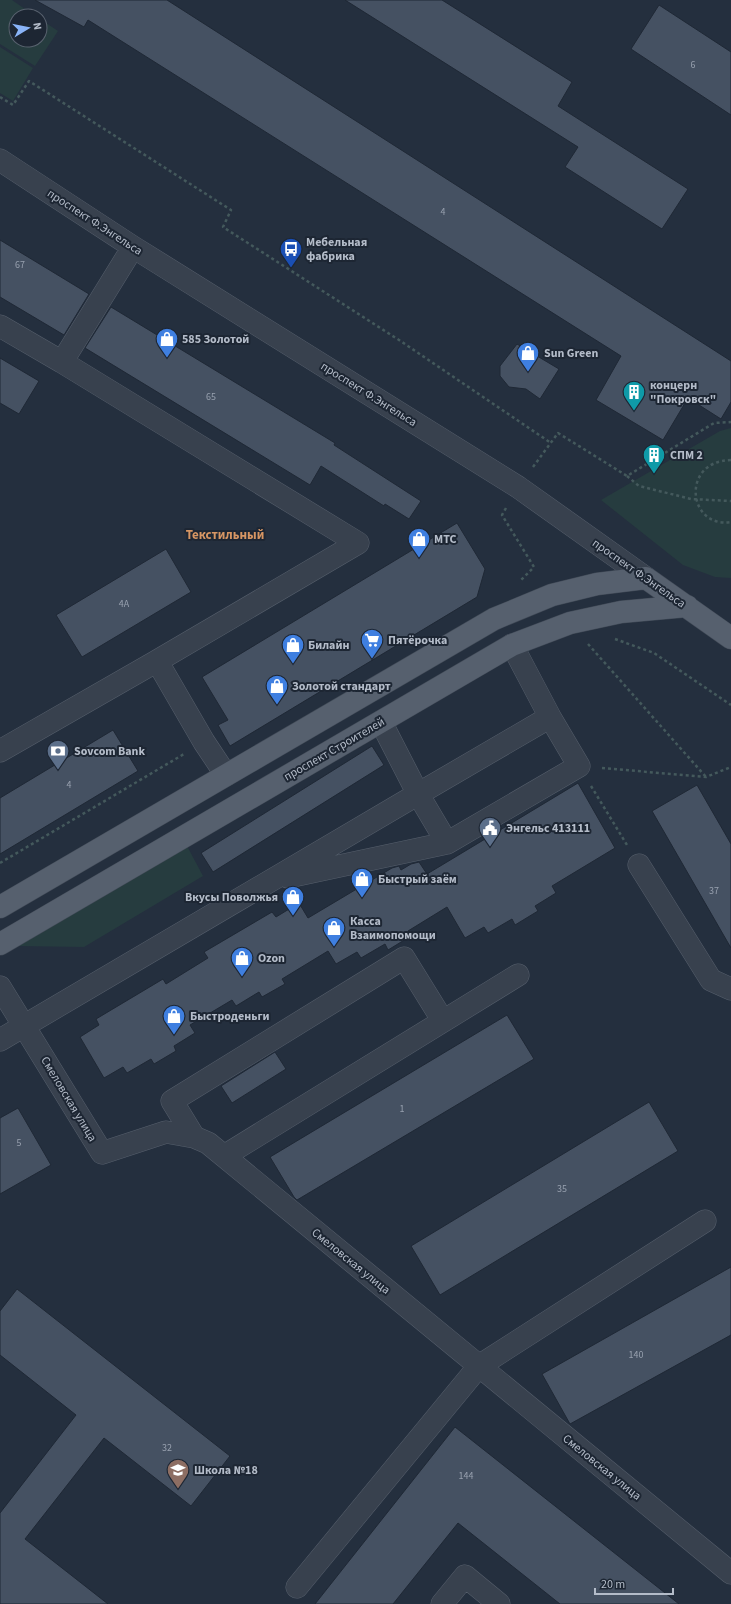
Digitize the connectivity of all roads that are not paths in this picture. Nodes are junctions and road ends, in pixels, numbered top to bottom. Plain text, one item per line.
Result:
1 (0, 160) edge
2 (133, 247) junction
3 (0, 326) edge
4 (62, 362) junction
5 (646, 578) junction
6 (687, 606) junction
7 (731, 638) edge
8 (512, 646) junction
9 (157, 661) junction
10 (550, 716) junction
11 (381, 722) junction
12 (0, 751) edge
13 (226, 775) junction
14 (418, 794) junction
15 (447, 843) junction
16 (639, 865) road end
17 (270, 881) junction
18 (0, 907) edge
19 (0, 944) edge
20 (518, 975) dead end
21 (0, 987) edge
22 (731, 989) edge
23 (442, 1021) junction
24 (24, 1026) junction
25 (0, 1040) edge
26 (194, 1137) junction
27 (224, 1156) junction
28 (705, 1220) dead end
29 (479, 1366) junction
30 (731, 1573) edge
31 (297, 1587) dead end
32 (442, 1604) edge
33 (499, 1604) edge

1 - 2 street, проспект Ф.Энгельса
2 - 4 street
2 - 5 street, проспект Ф.Энгельса
3 - 4 street
4 - 9 street
5 - 6 main road, проспект Ф.Энгельса
5 - 13 main road
6 - 7 main road, проспект Ф.Энгельса
6 - 8 main road, проспект Строителей
8 - 10 street
8 - 11 main road, проспект Строителей
9 - 12 street
9 - 13 street
10 - 14 street
10 - 15 street
11 - 14 street
11 - 19 main road, проспект Строителей
13 - 18 main road
14 - 15 street
14 - 17 street
15 - 17 street
16 - 22 street
17 - 24 street
20 - 23 street
21 - 24 street, Смеловская улица
23 - 26 street
23 - 27 street
24 - 25 street
24 - 26 street, Смеловская улица
26 - 27 street, Смеловская улица
27 - 29 street, Смеловская улица
28 - 29 street
29 - 30 street, Смеловская улица
29 - 31 street
32 - 33 street

